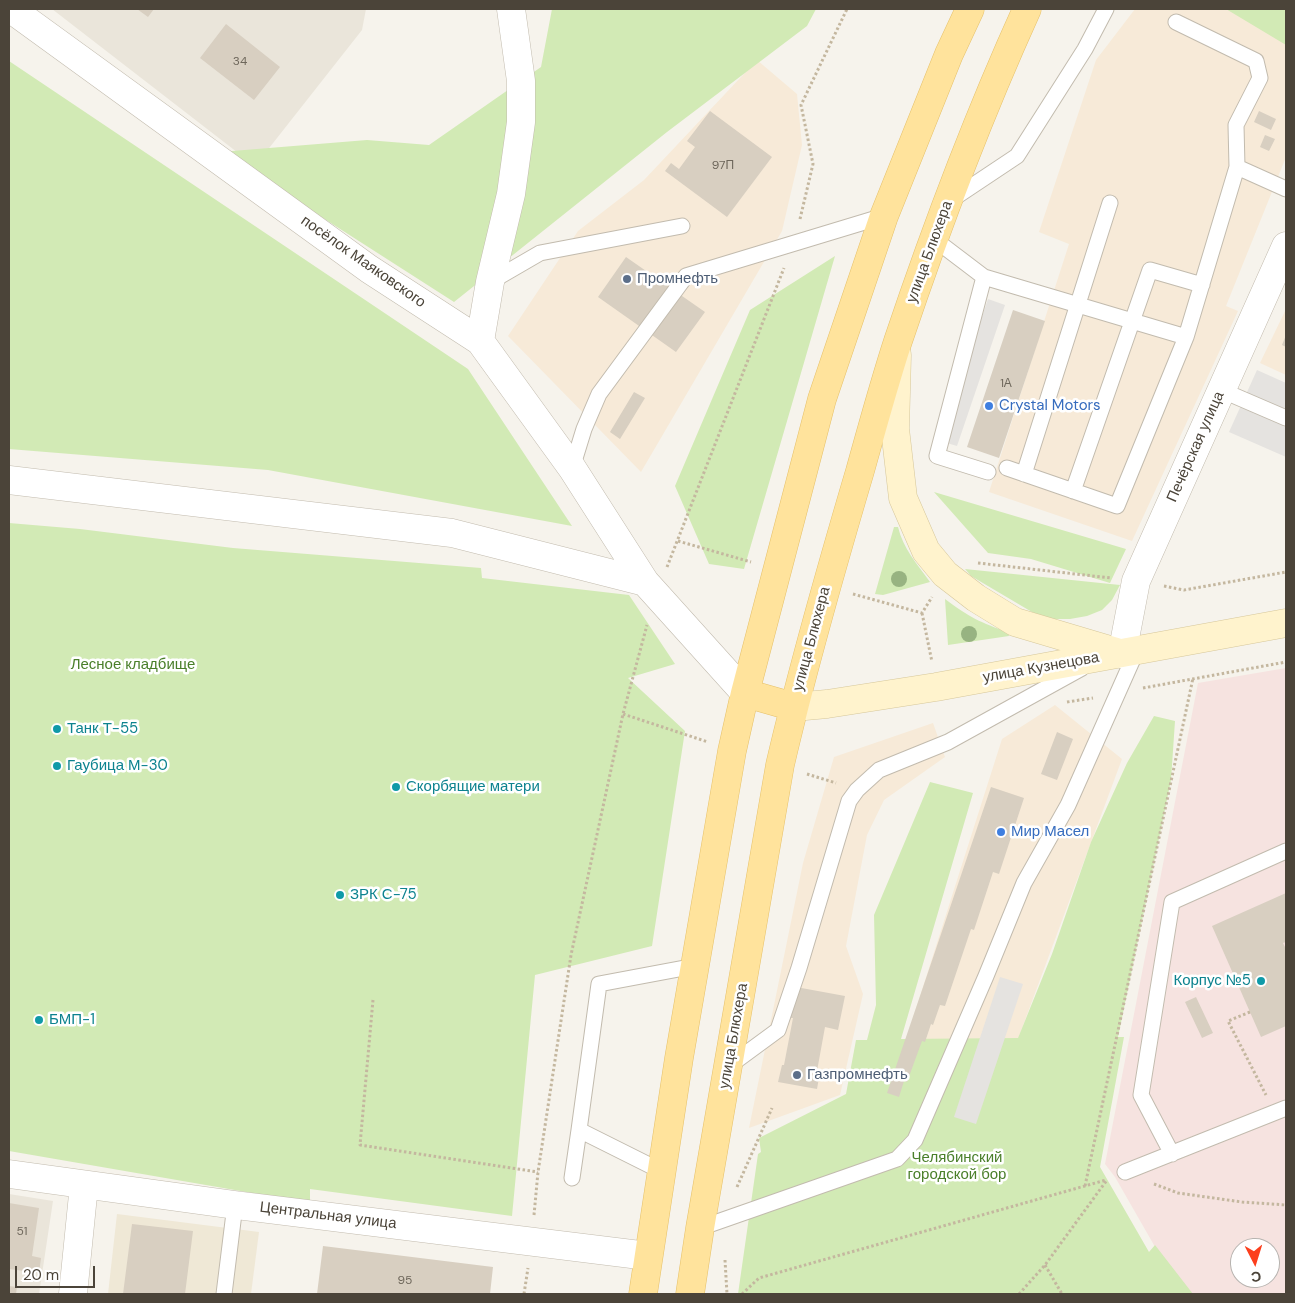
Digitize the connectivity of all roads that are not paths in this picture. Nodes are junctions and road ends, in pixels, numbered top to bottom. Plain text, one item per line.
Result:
1 (11, 9) edge
2 (511, 9) edge
3 (970, 9) edge
4 (1027, 9) edge
5 (1106, 9) edge
6 (1176, 22) dead end
7 (1237, 167) junction
8 (1286, 189) edge
9 (948, 202) junction
10 (1110, 203) dead end
11 (884, 216) junction
12 (682, 226) dead end
13 (934, 239) junction
14 (1286, 246) edge
15 (984, 278) junction
16 (490, 282) junction
17 (1202, 285) junction
18 (1077, 306) junction
19 (1132, 322) junction
20 (1186, 337) junction
21 (480, 341) junction
22 (898, 342) junction
23 (1221, 390) junction
24 (1286, 418) edge
25 (572, 468) junction
26 (1007, 468) dead end
27 (988, 472) dead end
28 (1024, 474) junction
29 (9, 480) edge
30 (1073, 491) junction
31 (645, 582) junction
32 (1286, 624) edge
33 (1119, 655) junction
34 (745, 693) junction
35 (794, 707) junction
36 (1286, 852) edge
37 (695, 966) junction
38 (730, 1066) junction
39 (1281, 1111) edge
40 (578, 1130) junction
41 (1172, 1154) junction
42 (661, 1171) junction
43 (1125, 1172) road end
44 (9, 1174) edge
45 (572, 1178) dead end
46 (84, 1185) junction
47 (235, 1205) junction
48 (700, 1228) junction
49 (648, 1256) junction
50 (73, 1294) edge
51 (224, 1294) edge
52 (642, 1294) edge
53 (690, 1294) edge

1 - 21 street, посёлок Маяковского
2 - 16 street
3 - 11 main road
4 - 9 main road, улица Блюхера
5 - 9 lane
6 - 7 lane
7 - 8 lane
7 - 17 lane
9 - 13 main road, улица Блюхера
10 - 18 lane
11 - 25 lane
11 - 34 main road
12 - 16 lane
13 - 15 lane
13 - 22 main road, улица Блюхера
14 - 23 street, Печёрская улица
15 - 18 lane
15 - 27 lane
16 - 21 street
17 - 19 lane
17 - 20 lane
18 - 19 lane
18 - 28 lane
19 - 20 lane
19 - 30 lane
20 - 30 lane
21 - 25 street, посёлок Маяковского
22 - 33 street
22 - 35 main road, улица Блюхера
23 - 24 lane
23 - 33 street, Печёрская улица
25 - 31 street, посёлок Маяковского
26 - 28 lane
28 - 30 lane
29 - 31 street
31 - 34 street, посёлок Маяковского
32 - 33 street, улица Кузнецова
33 - 35 street, улица Кузнецова
33 - 38 lane
33 - 48 lane
34 - 35 main road
34 - 37 main road
35 - 38 main road, улица Блюхера
36 - 41 lane
37 - 40 lane
37 - 42 main road
38 - 48 main road, улица Блюхера
39 - 41 lane
40 - 42 lane
40 - 45 lane
41 - 43 lane
42 - 49 main road
44 - 46 street, Центральная улица
46 - 47 street, Центральная улица
46 - 50 street
47 - 49 street, Центральная улица
47 - 51 lane
48 - 53 main road, улица Блюхера
49 - 52 main road

